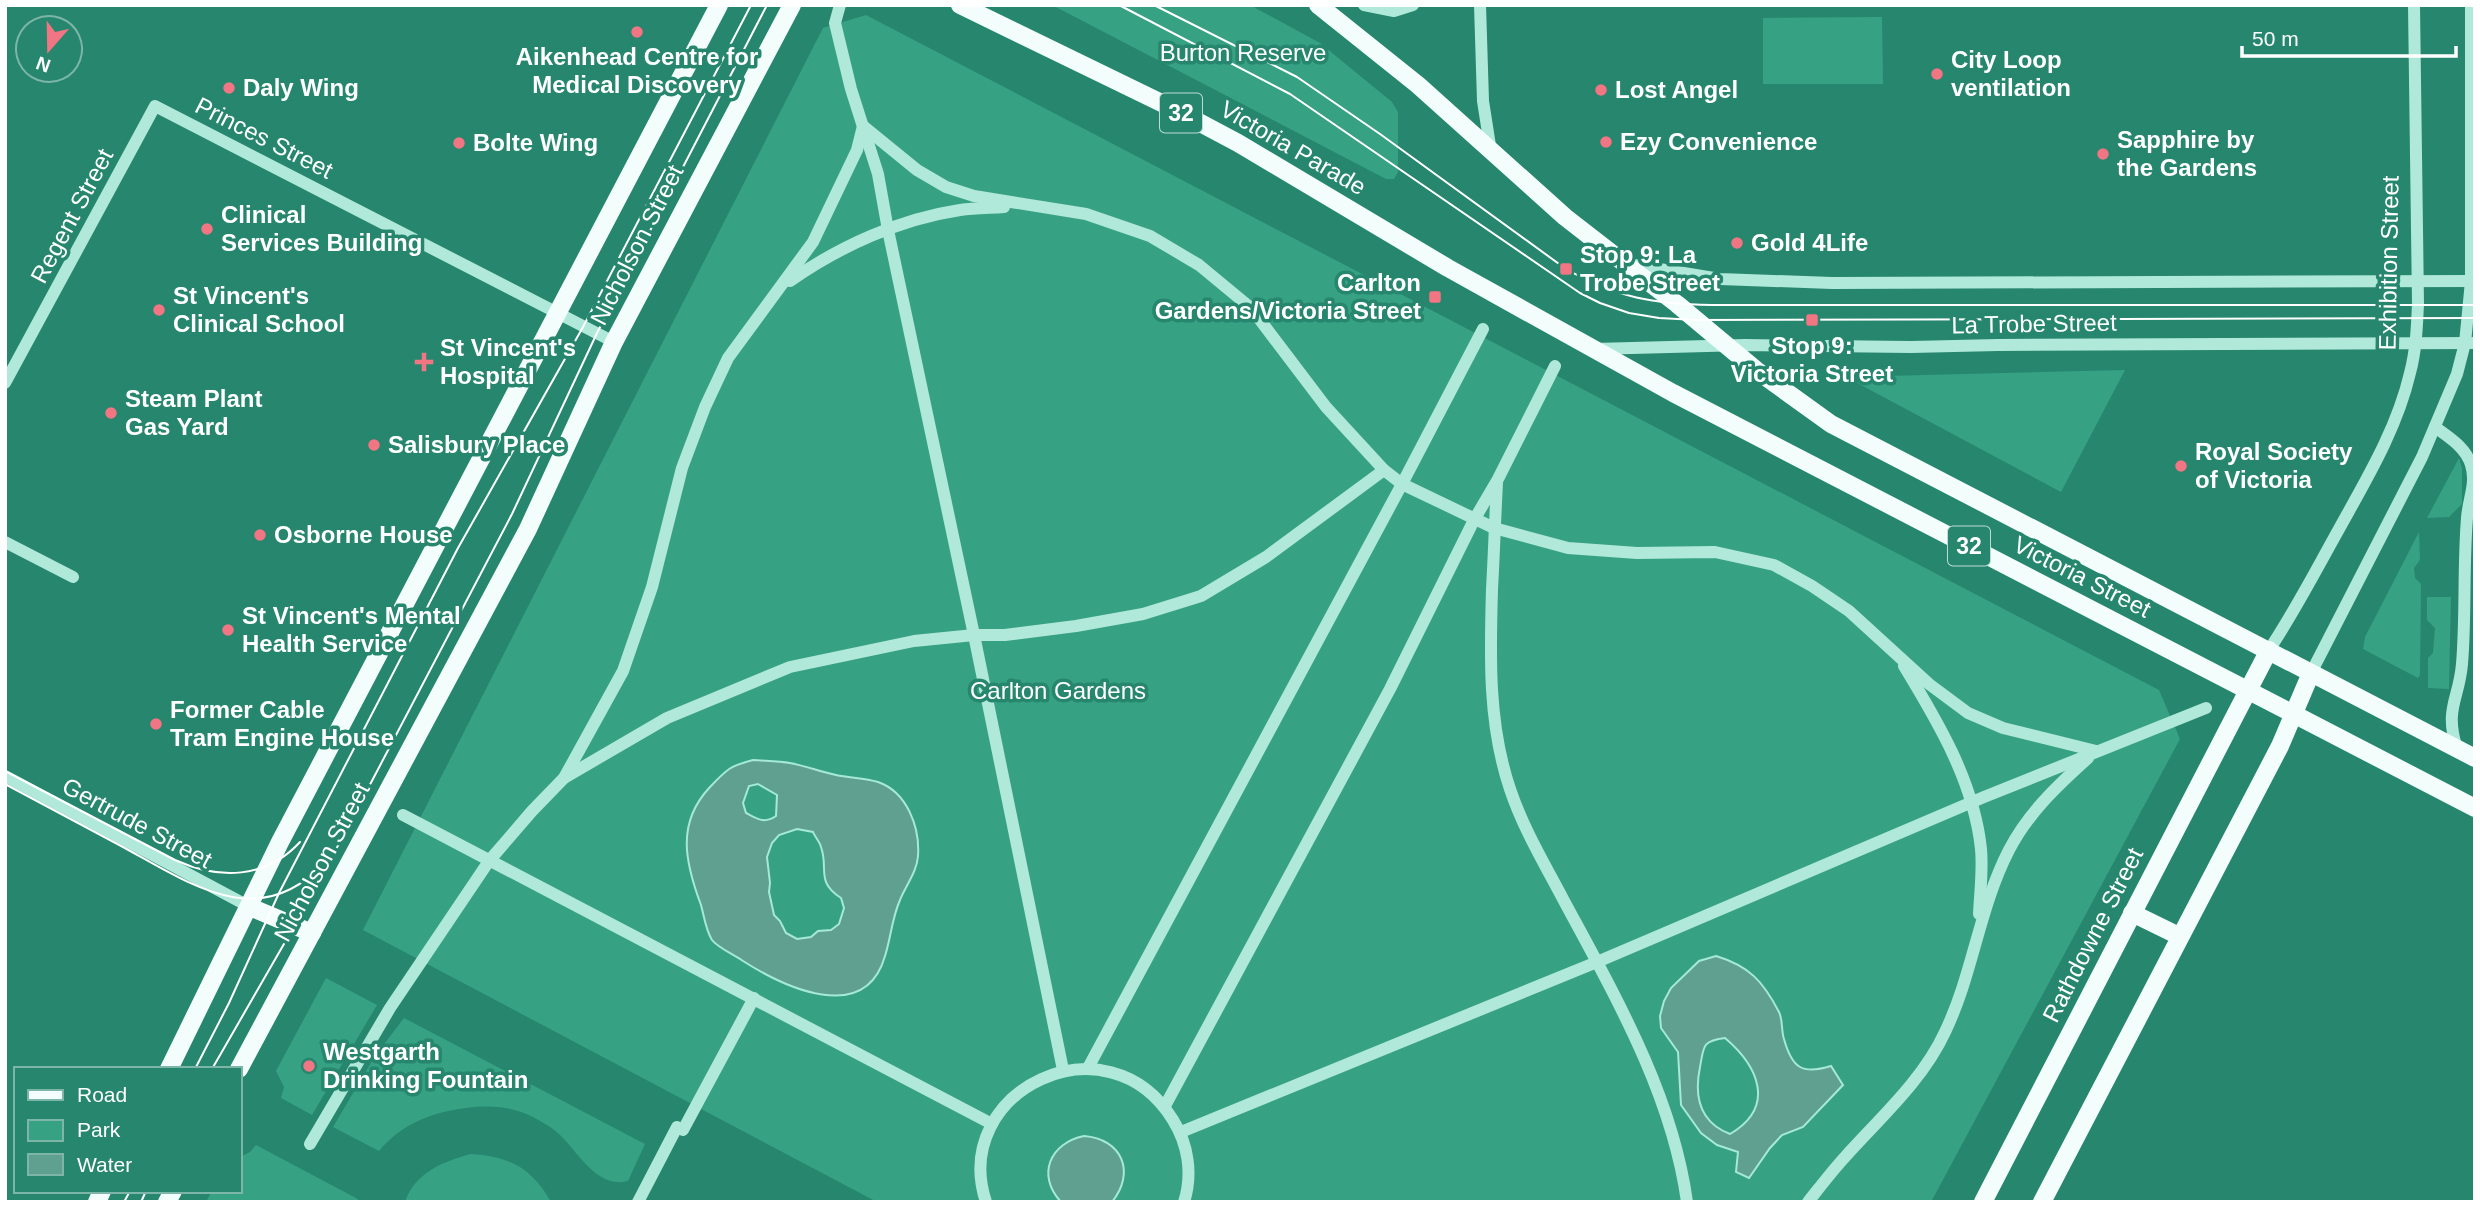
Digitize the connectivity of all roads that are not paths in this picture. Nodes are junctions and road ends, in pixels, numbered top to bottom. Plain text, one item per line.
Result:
1 (719, 5) edge
2 (792, 5) edge
3 (839, 5) edge
4 (960, 5) edge
5 (1318, 5) edge
6 (1364, 5) edge
7 (1413, 5) edge
8 (1480, 5) edge
9 (2414, 5) edge
10 (2472, 5) edge
11 (155, 106) joint
12 (863, 126) junction
13 (1491, 153) junction
14 (1026, 206) junction
15 (888, 230) junction
16 (1622, 262) junction
17 (2473, 281) edge
18 (2418, 282) junction
19 (782, 287) junction
20 (559, 314) junction
21 (1483, 329) dead end
22 (614, 342) junction
23 (2416, 343) junction
24 (2470, 343) edge
25 (1727, 346) junction
26 (1594, 349) junction
27 (1555, 366) dead end
28 (5, 383) edge
29 (2435, 427) junction
30 (1384, 470) junction
31 (1497, 479) junction
32 (1402, 484) junction
33 (1474, 520) junction
34 (1494, 528) junction
35 (5, 542) edge
36 (72, 577) dead end
37 (974, 635) junction
38 (1894, 649) junction
39 (2269, 650) junction
40 (2311, 673) junction
41 (2247, 690) junction
42 (2206, 708) dead end
43 (2294, 714) junction
44 (2457, 748) junction
45 (2096, 751) junction
46 (2475, 758) edge
47 (5, 776) edge
48 (564, 778) junction
49 (1971, 802) junction
50 (2475, 808) edge
51 (403, 815) dead end
52 (489, 861) junction
53 (250, 907) junction
54 (2132, 912) junction
55 (312, 933) junction
56 (1979, 935) junction
57 (2179, 936) junction
58 (1597, 962) junction
59 (754, 998) junction
60 (170, 1067) edge
61 (240, 1067) edge
62 (1088, 1068) junction
63 (1063, 1070) junction
64 (1165, 1106) junction
65 (992, 1124) junction
66 (1181, 1132) junction
67 (310, 1144) dead end
68 (638, 1202) edge
69 (986, 1202) edge
70 (1184, 1202) edge
71 (1686, 1202) edge
72 (1808, 1202) edge
73 (1983, 1202) edge
74 (2042, 1202) edge

1 - 20 main road, Nicholson Street
2 - 22 main road, Nicholson Street
3 - 12 street
4 - 26 main road, Victoria Parade / 32
5 - 13 main road, 32
6 - 7 street
8 - 13 street
9 - 18 street, Exhibition Street
10 - 17 street
11 - 20 street, Princes Street
11 - 28 street, Regent Street
12 - 14 street
12 - 15 street
12 - 19 street
13 - 16 main road, 32
14 - 15 street
14 - 30 street
15 - 19 street
15 - 37 street
16 - 18 street, La Trobe Street
16 - 25 main road, 32
17 - 18 street, La Trobe Street
17 - 24 street
18 - 23 street, Exhibition Street
19 - 48 street
20 - 22 street, Princes Street
20 - 53 main road, Nicholson Street
21 - 32 street
22 - 55 main road, Nicholson Street
23 - 24 street, La Trobe Street
23 - 25 street, La Trobe Street
23 - 39 street, Exhibition Street
24 - 29 street
25 - 26 street, La Trobe Street
25 - 39 main road, Victoria Street / 32
26 - 41 main road, Victoria Street / 32
27 - 31 street
29 - 40 street
29 - 44 street
30 - 32 street
30 - 37 street
31 - 33 street
31 - 34 street
32 - 33 street
32 - 62 street
33 - 34 street
33 - 64 street
34 - 38 street
34 - 58 street
35 - 36 street
37 - 48 street
37 - 63 street
38 - 45 street
38 - 49 street
39 - 40 main road, Victoria Street / 32
39 - 41 main road, Exhibition Street
40 - 43 main road
40 - 44 main road, Victoria Street / 32
41 - 43 main road, Victoria Street / 32
41 - 54 main road, Rathdowne Street
42 - 45 street
43 - 50 main road, Victoria Street / 32
43 - 57 main road
44 - 46 main road, Victoria Street / 32
45 - 49 street
45 - 56 street
47 - 53 street, Gertrude Street
48 - 52 street
49 - 56 street
49 - 58 street
51 - 52 street
52 - 59 street
52 - 67 street
53 - 55 main road
53 - 60 main road, Nicholson Street
54 - 57 main road
54 - 73 main road, Rathdowne Street
55 - 61 main road, Nicholson Street
56 - 72 street
57 - 74 main road
58 - 66 street
58 - 71 street
59 - 65 street
59 - 68 street
62 - 63 street
62 - 64 street
63 - 65 street
64 - 66 street
65 - 69 street
66 - 70 street

